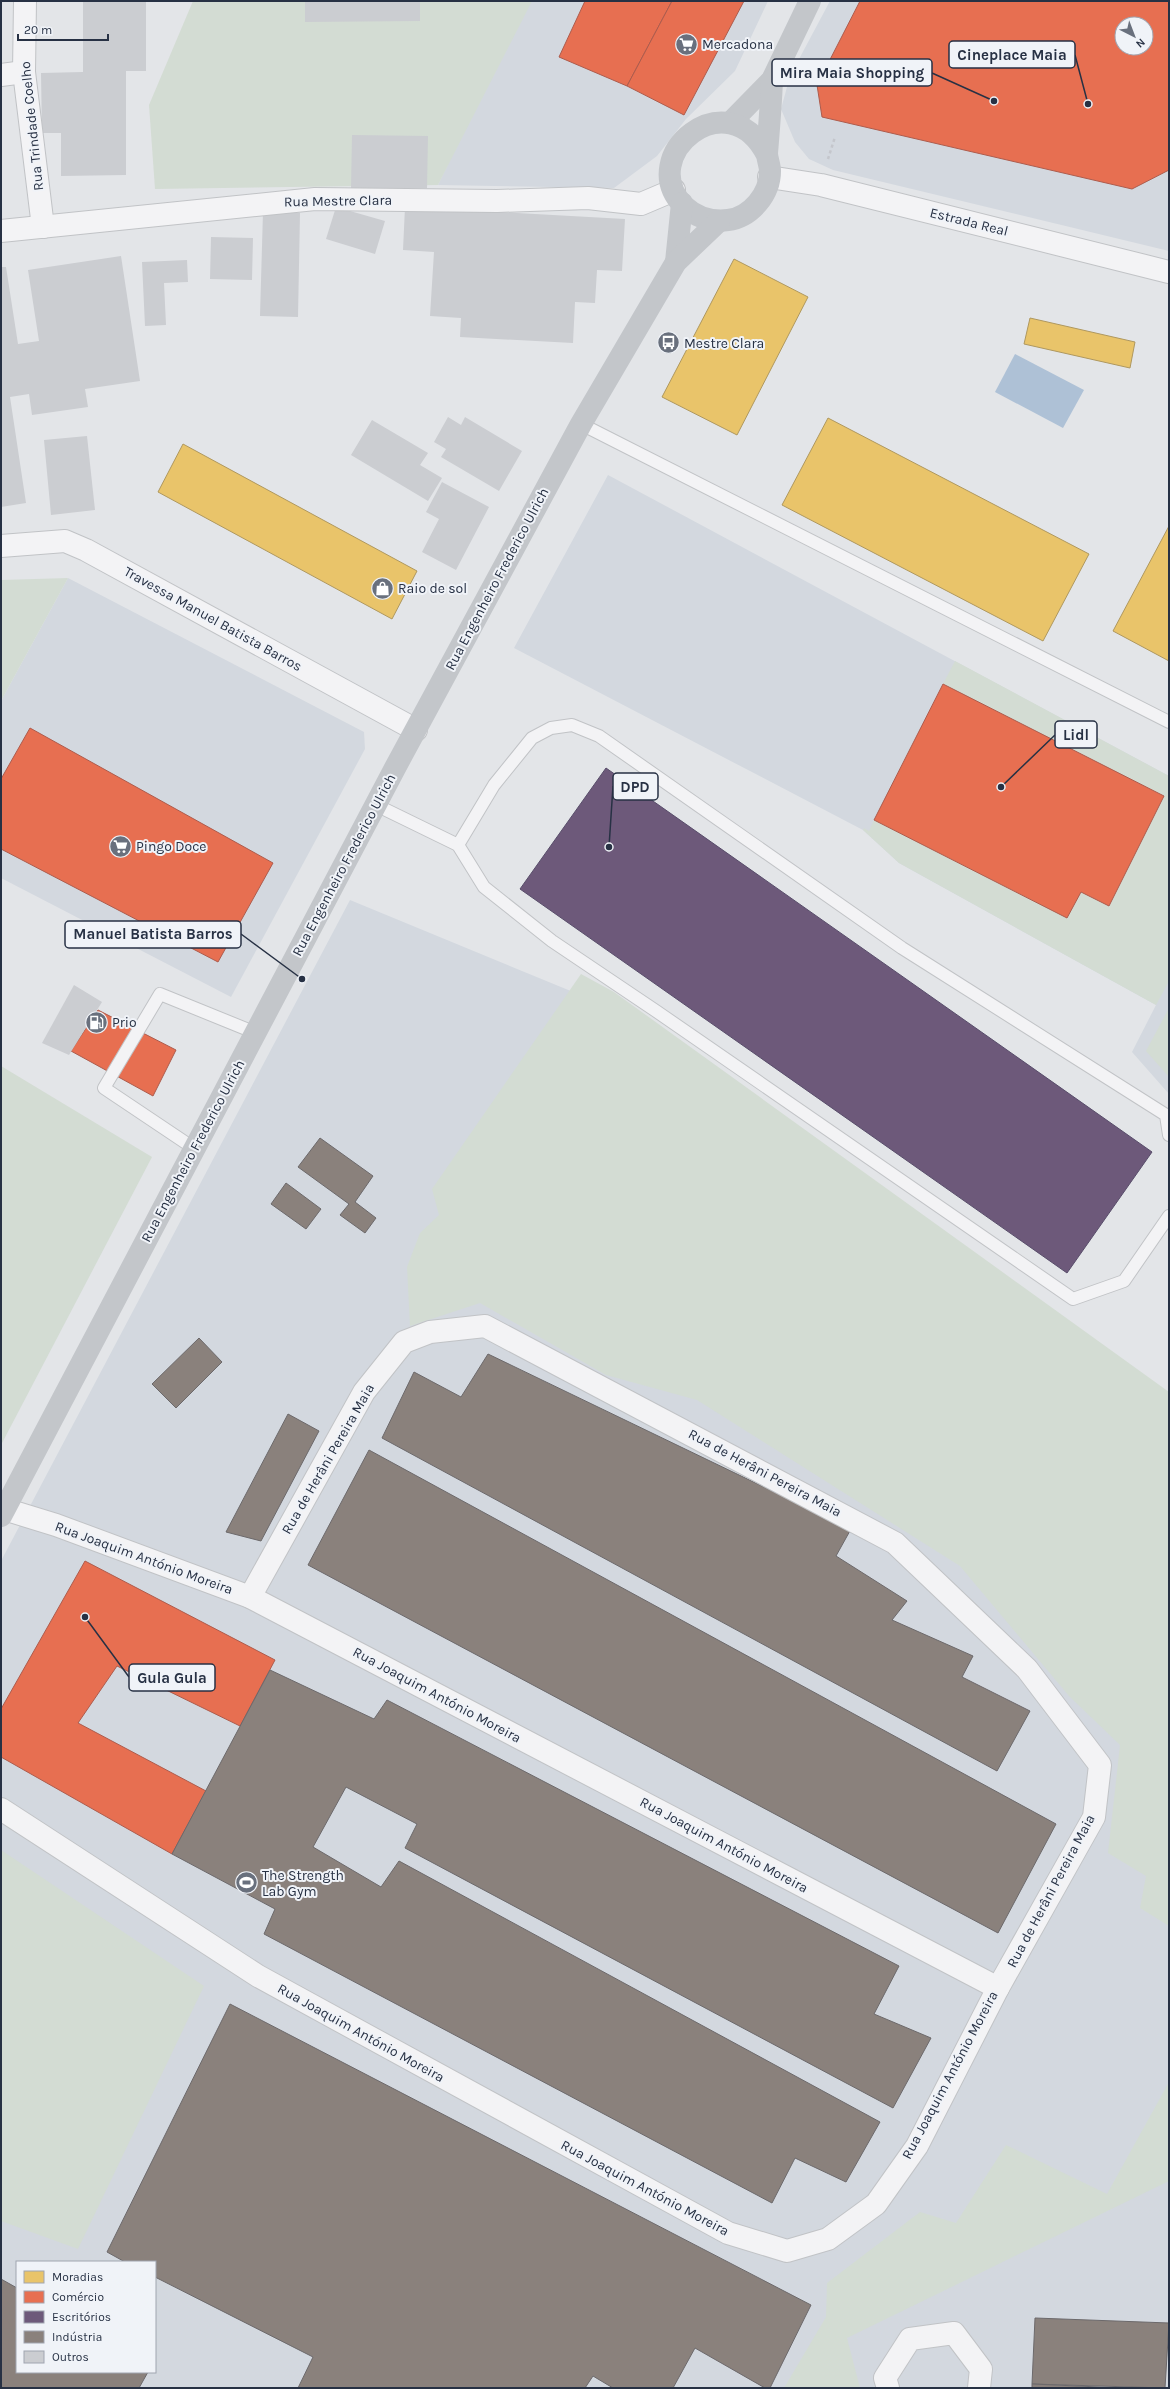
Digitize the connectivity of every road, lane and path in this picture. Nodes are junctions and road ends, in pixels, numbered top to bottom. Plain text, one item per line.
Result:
1 (25, 1) edge
2 (810, 1) edge
3 (24, 72) junction
4 (1, 75) edge
5 (772, 80) junction
6 (730, 123) junction
7 (767, 156) junction
8 (769, 177) junction
9 (678, 197) junction
10 (719, 221) junction
11 (43, 227) junction
12 (1, 231) edge
13 (676, 262) junction
14 (1169, 272) edge
15 (581, 424) junction
16 (1, 546) edge
17 (1169, 722) edge
18 (416, 730) junction
19 (376, 805) junction
20 (458, 845) junction
21 (256, 1033) junction
22 (1169, 1134) edge
23 (194, 1149) junction
24 (1169, 1216) edge
25 (3, 1513) edge
26 (250, 1597) junction
27 (1, 1809) edge
28 (998, 1988) junction
29 (888, 2388) edge
30 (980, 2388) edge

1 - 3 street, Rua Trindade Coelho
2 - 5 main road, Rua Engenheiro Frederico Ulrich
3 - 4 street
3 - 11 street, Rua Trindade Coelho
5 - 6 main road, Rua Engenheiro Frederico Ulrich
5 - 7 main road, Rua Engenheiro Frederico Ulrich
6 - 7 main road, Rua Engenheiro Frederico Ulrich
6 - 9 main road, Rua Engenheiro Frederico Ulrich
7 - 8 main road, Rua Engenheiro Frederico Ulrich
8 - 10 main road, Rua Engenheiro Frederico Ulrich
8 - 14 street, Estrada Real
9 - 10 main road, Rua Engenheiro Frederico Ulrich
9 - 11 street, Rua Mestre Clara
9 - 13 main road, Rua Engenheiro Frederico Ulrich
10 - 13 main road, Rua Engenheiro Frederico Ulrich
11 - 12 street, Rua Mestre Clara
13 - 15 main road, Rua Engenheiro Frederico Ulrich
15 - 17 lane
15 - 18 main road, Rua Engenheiro Frederico Ulrich
16 - 18 street, Travessa Manuel Batista Barros
18 - 19 main road, Rua Engenheiro Frederico Ulrich
19 - 20 lane
19 - 21 main road, Rua Engenheiro Frederico Ulrich
20 - 22 lane
20 - 24 lane
21 - 23 main road, Rua Engenheiro Frederico Ulrich
21 - 23 lane
23 - 25 main road, Rua Engenheiro Frederico Ulrich
25 - 26 street, Rua Joaquim António Moreira
26 - 28 street, Rua Joaquim António Moreira
26 - 28 street, Rua de Herâni Pereira Maia
27 - 28 street, Rua Joaquim António Moreira
29 - 30 street

